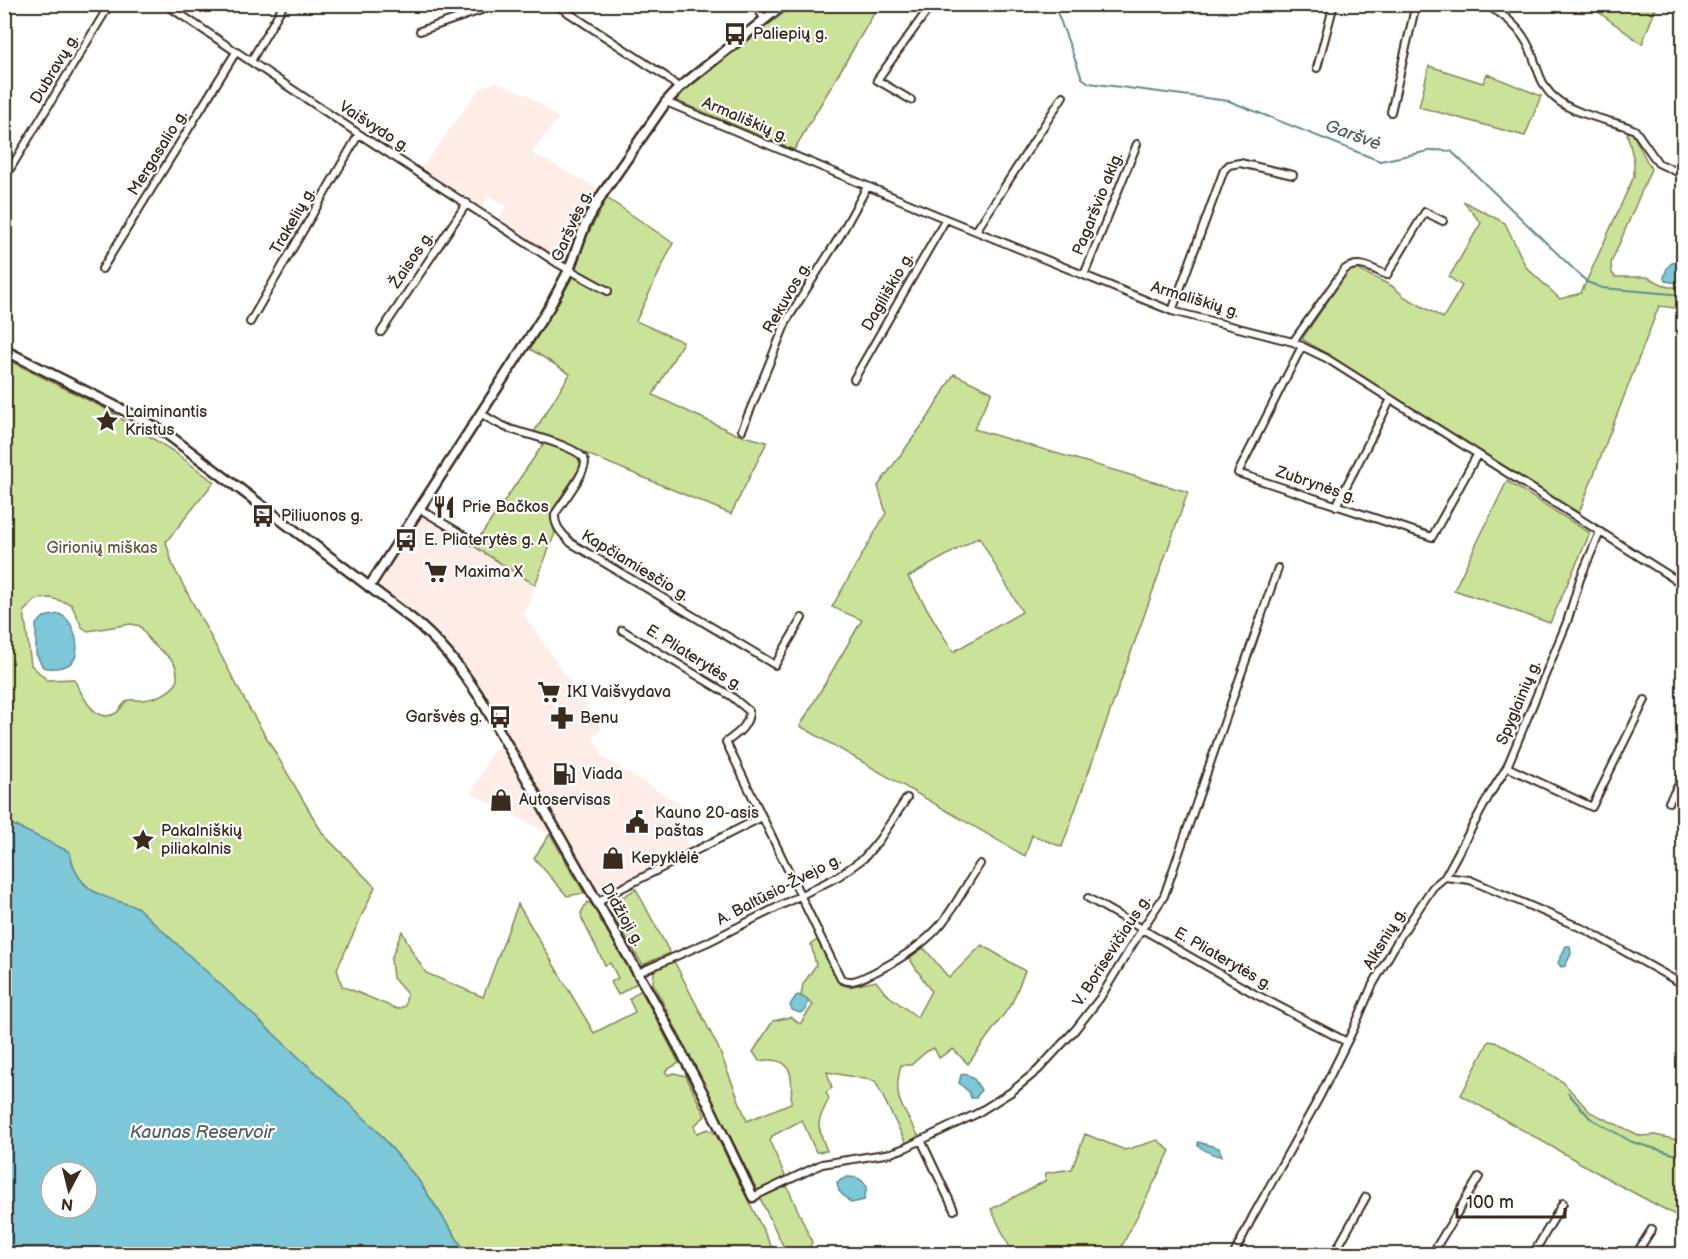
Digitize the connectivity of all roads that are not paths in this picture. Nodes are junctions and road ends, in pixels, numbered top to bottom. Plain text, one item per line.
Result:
1 (110, 4) edge
2 (165, 4) edge
3 (284, 4) edge
4 (499, 4) edge
5 (555, 4) edge
6 (755, 4) edge
7 (784, 4) edge
8 (932, 4) edge
9 (1334, 4) edge
10 (1416, 4) edge
11 (1485, 4) edge
12 (765, 20) junction
13 (420, 31) dead end
14 (236, 52) junction
15 (250, 61) junction
16 (1317, 68) dead end
17 (679, 88) junction
18 (1063, 96) dead end
19 (911, 100) dead end
20 (666, 102) junction
21 (1390, 112) dead end
22 (359, 134) junction
23 (1137, 144) dead end
24 (1293, 175) dead end
25 (1683, 175) edge
26 (4, 179) edge
27 (867, 187) junction
28 (467, 203) junction
29 (946, 219) junction
30 (1443, 221) dead end
31 (976, 231) junction
32 (102, 269) dead end
33 (569, 270) junction
34 (1084, 275) junction
35 (608, 291) dead end
36 (1172, 311) junction
37 (250, 322) dead end
38 (381, 332) dead end
39 (1293, 342) junction
40 (1302, 346) junction
41 (4, 350) edge
42 (854, 379) dead end
43 (1390, 399) junction
44 (482, 414) junction
45 (742, 430) dead end
46 (1477, 454) junction
47 (1336, 506) junction
48 (420, 509) junction
49 (1600, 532) junction
50 (473, 541) dead end
51 (1278, 568) dead end
52 (1683, 585) edge
53 (369, 587) junction
54 (802, 618) dead end
55 (622, 630) dead end
56 (1645, 700) dead end
57 (1507, 767) junction
58 (1683, 775) edge
59 (907, 798) dead end
60 (1669, 802) dead end
61 (762, 817) junction
62 (980, 864) dead end
63 (1445, 877) junction
64 (800, 897) junction
65 (1088, 898) dead end
66 (598, 903) junction
67 (1142, 929) junction
68 (638, 973) junction
69 (1683, 985) edge
70 (1347, 1042) junction
71 (921, 1140) junction
72 (1479, 1177) dead end
73 (753, 1197) joint
74 (1366, 1197) dead end
75 (1563, 1203) dead end
76 (954, 1210) dead end
77 (1652, 1229) dead end
78 (1234, 1254) edge
79 (1334, 1254) edge
80 (1432, 1254) edge
81 (1533, 1254) edge
82 (1636, 1254) edge

1 - 26 street, Dubravų g.
2 - 14 street, Vaišvydo g.
3 - 15 street
4 - 13 street
5 - 17 street
6 - 12 street
7 - 12 main road, Garšvės g.
8 - 19 street
9 - 16 street
10 - 21 street
11 - 25 street
12 - 17 main road, Garšvės g.
14 - 15 street, Vaišvydo g.
14 - 32 street, Mergasalio g.
15 - 22 street, Vaišvydo g.
17 - 20 main road, Garšvės g.
18 - 31 street
20 - 27 street, Armališkių g.
20 - 33 main road, Garšvės g.
22 - 28 street, Vaišvydo g.
22 - 37 street, Trakelių g.
23 - 34 street, Pagaršvio aklg.
24 - 36 street
27 - 29 street, Armališkių g.
27 - 45 street, Rekuvos g.
28 - 33 street, Vaišvydo g.
28 - 38 street, Žaisos g.
29 - 31 street, Armališkių g.
29 - 42 street, Dagiliškio g.
30 - 39 street
31 - 34 street, Armališkių g.
33 - 35 street, Vaišvydo g.
33 - 44 main road, Garšvės g.
34 - 36 street, Armališkių g.
36 - 39 street, Armališkių g.
39 - 40 street, Armališkių g.
40 - 43 street, Armališkių g.
40 - 47 street, Zubrynės g.
41 - 53 main road
43 - 46 street, Armališkių g.
43 - 47 street
44 - 48 main road, Garšvės g.
44 - 54 street, Kapčiamiesčio g.
46 - 47 street, Zubrynės g.
46 - 49 street, Armališkių g.
48 - 50 street
48 - 53 main road, Garšvės g.
49 - 52 street, Armališkių g.
49 - 57 street, Spyglainių g.
51 - 67 street, V. Borisevičiaus g.
53 - 66 main road, Didžioji g.
55 - 61 street, E. Pliaterytės g.
56 - 57 street
57 - 63 street, Spyglainių g.
58 - 60 street
59 - 64 street, A. Baltūsio-Žvejo g.
61 - 64 street
61 - 66 street
62 - 64 street
63 - 69 street
63 - 70 street, Alksnių g.
64 - 68 street, A. Baltūsio-Žvejo g.
65 - 67 street, E. Pliaterytės g.
66 - 68 main road, Didžioji g.
67 - 70 street, E. Pliaterytės g.
67 - 71 street, V. Borisevičiaus g.
68 - 73 main road, Didžioji g.
70 - 78 street, Alksnių g.
71 - 73 street, V. Borisevičiaus g.
71 - 76 street
72 - 80 street
74 - 79 street
75 - 81 street
77 - 82 street

